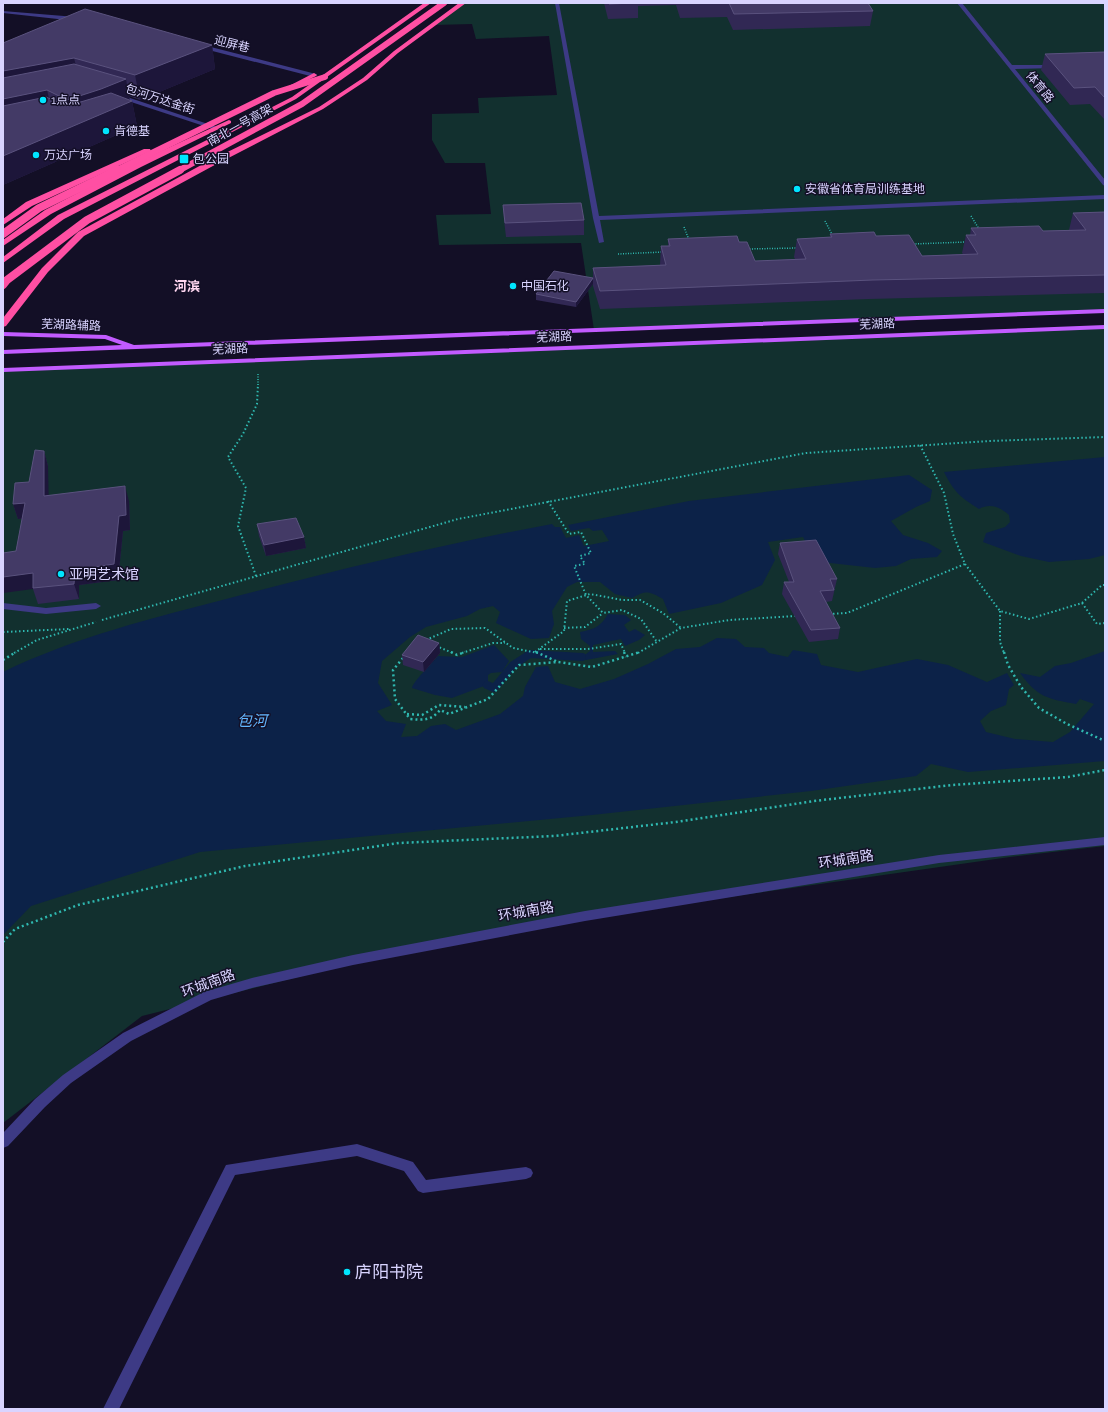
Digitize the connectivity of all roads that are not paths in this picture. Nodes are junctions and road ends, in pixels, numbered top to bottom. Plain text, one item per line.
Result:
1 (415, 3) edge
2 (428, 3) edge
3 (444, 3) edge
4 (463, 3) edge
5 (470, 3) edge
6 (557, 3) edge
7 (959, 3) edge
8 (3, 12) edge
9 (81, 20) edge
10 (192, 45) edge
11 (396, 52) junction
12 (1058, 66) edge
13 (1011, 68) junction
14 (314, 75) junction
15 (325, 76) junction
16 (109, 94) edge
17 (146, 105) junction
18 (131, 110) dead end
19 (216, 129) junction
20 (1105, 184) edge
21 (1105, 197) edge
22 (596, 218) junction
23 (3, 223) edge
24 (3, 234) edge
25 (601, 242) dead end
26 (3, 244) edge
27 (3, 261) edge
28 (3, 285) edge
29 (1105, 310) edge
30 (3, 324) edge
31 (1105, 327) edge
32 (3, 334) edge
33 (137, 348) junction
34 (3, 352) edge
35 (3, 370) edge
36 (3, 606) edge
37 (96, 606) dead end
38 (1105, 841) edge
39 (3, 1142) edge
40 (526, 1173) dead end
41 (111, 1409) edge

1 - 14 highway
2 - 15 highway, 南北一号高架
3 - 28 highway, 南北一号高架, bridge
4 - 11 highway
5 - 11 highway
6 - 22 street
7 - 13 street, 体育路
8 - 9 street
10 - 14 street, 迎屏巷
11 - 30 highway
12 - 13 street
13 - 20 street, 体育路
14 - 19 highway
14 - 23 highway
15 - 24 highway, bridge
15 - 27 highway, 南北一号高架, bridge
16 - 17 street, 包河万达金街
17 - 18 street
17 - 19 street, 包河万达金街
19 - 26 highway
21 - 22 street
22 - 25 street
29 - 33 main road, 芜湖路
31 - 35 main road, 芜湖路
32 - 33 main road, 芜湖路辅路
33 - 34 main road, 芜湖路
36 - 37 street
38 - 39 street, 环城南路
40 - 41 street

